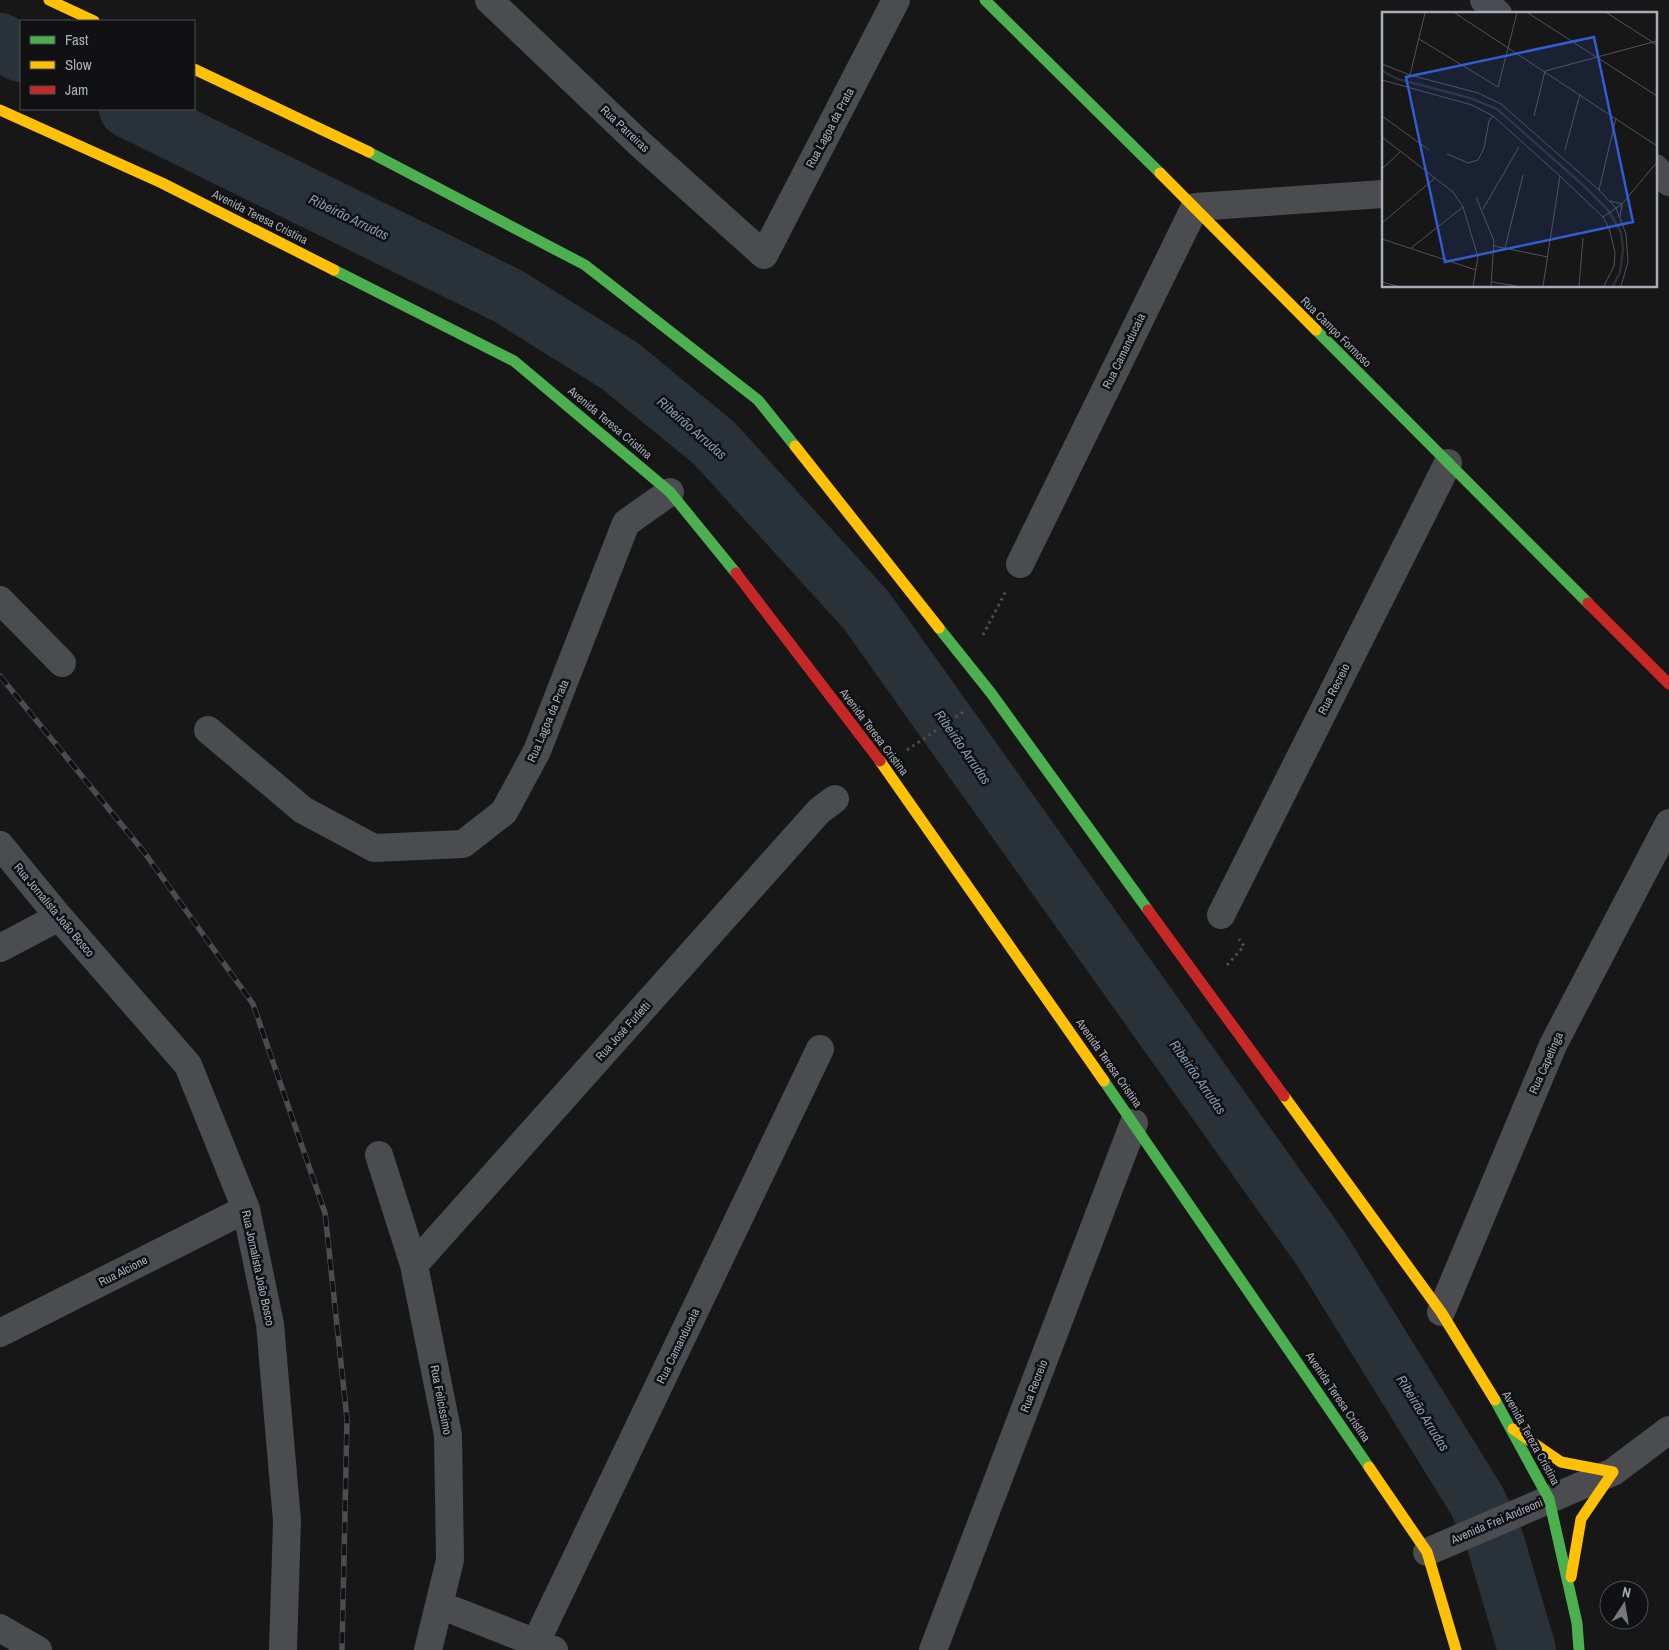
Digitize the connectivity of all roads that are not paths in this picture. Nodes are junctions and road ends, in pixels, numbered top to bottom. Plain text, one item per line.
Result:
1 (49, 0) edge
2 (489, 0) edge
3 (896, 0) edge
4 (985, 0) edge
5 (1484, 0) edge
6 (1496, 12) edge
7 (92, 20) edge
8 (195, 69) edge
9 (0, 110) edge
10 (1382, 194) edge
11 (1195, 207) junction
12 (764, 255) joint
13 (1448, 463) junction
14 (670, 492) junction
15 (1020, 564) road end
16 (0, 600) edge
17 (62, 663) dead end
18 (1669, 684) edge
19 (208, 730) dead end
20 (834, 799) dead end
21 (1669, 823) edge
22 (0, 845) edge
23 (1220, 915) dead end
24 (59, 917) junction
25 (0, 948) edge
26 (820, 1049) dead end
27 (1134, 1123) junction
28 (379, 1155) dead end
29 (246, 1209) junction
30 (414, 1264) junction
31 (1441, 1312) junction
32 (0, 1333) edge
33 (1508, 1425) junction
34 (1669, 1430) edge
35 (1613, 1472) junction
36 (1549, 1499) junction
37 (1426, 1552) junction
38 (1569, 1588) junction
39 (440, 1604) junction
40 (0, 1628) edge
41 (545, 1646) edge
42 (38, 1650) edge
43 (283, 1650) edge
44 (428, 1650) edge
45 (933, 1650) edge
46 (1456, 1650) edge
47 (1579, 1650) edge

1 - 7 main road
2 - 12 street, Rua Parreiras
3 - 12 street, Rua Lagoa da Prata
4 - 11 main road, Rua Campo Formoso
5 - 6 street
8 - 31 main road
9 - 14 main road, Avenida Teresa Cristina
10 - 11 street
11 - 13 main road, Rua Campo Formoso
11 - 15 street, Rua Camanducaia
13 - 18 main road, Rua Campo Formoso
13 - 23 street, Rua Recreio
14 - 19 street, Rua Lagoa da Prata
14 - 27 main road, Avenida Teresa Cristina
16 - 17 street
20 - 30 street, Rua José Furletti
21 - 31 street, Rua Capetinga
22 - 24 street, Rua Jornalista João Bosco
24 - 25 street
24 - 29 street, Rua Jornalista João Bosco
26 - 41 street, Rua Camanducaia
27 - 37 main road, Avenida Teresa Cristina
27 - 45 street, Rua Recreio
28 - 30 street, Rua Felicíssimo
29 - 32 street, Rua Alcione
29 - 43 street, Rua Jornalista João Bosco
30 - 39 street, Rua Felicíssimo
31 - 33 main road, Avenida Tereza Cristina
33 - 35 main road
33 - 36 main road, Avenida Tereza Cristina
34 - 35 street, Avenida Frei Andreoni
35 - 36 street, Avenida Frei Andreoni
35 - 38 main road
36 - 37 street, Avenida Frei Andreoni
36 - 38 main road, Avenida Tereza Cristina
37 - 46 main road, Avenida Teresa Cristina
38 - 47 main road
39 - 41 street
39 - 44 street, Rua Felicíssimo
40 - 42 street

